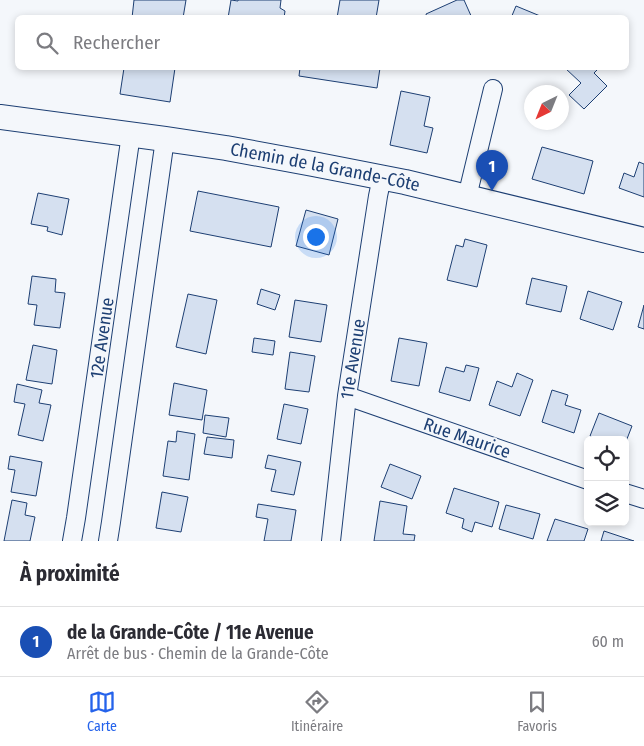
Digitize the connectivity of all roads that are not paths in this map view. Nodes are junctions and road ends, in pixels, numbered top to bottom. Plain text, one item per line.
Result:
1 (493, 89) dead end
2 (0, 117) edge
3 (131, 134) junction
4 (165, 139) junction
5 (382, 177) junction
6 (467, 197) junction
7 (644, 240) edge
8 (347, 396) junction
9 (584, 479) edge
10 (629, 494) edge
11 (644, 499) edge
12 (72, 541) edge
13 (108, 541) edge
14 (331, 541) edge

1 - 6 street
2 - 3 main road, Chemin de la Grande-Côte
3 - 4 main road, Chemin de la Grande-Côte
3 - 12 street, 12e Avenue
4 - 5 main road, Chemin de la Grande-Côte
4 - 13 street, 12e Avenue
5 - 6 main road, Chemin de la Grande-Côte
5 - 8 street, 11e Avenue
6 - 7 main road, Chemin de la Grande-Côte
8 - 9 street, Rue Maurice
8 - 14 street, 11e Avenue
10 - 11 street

